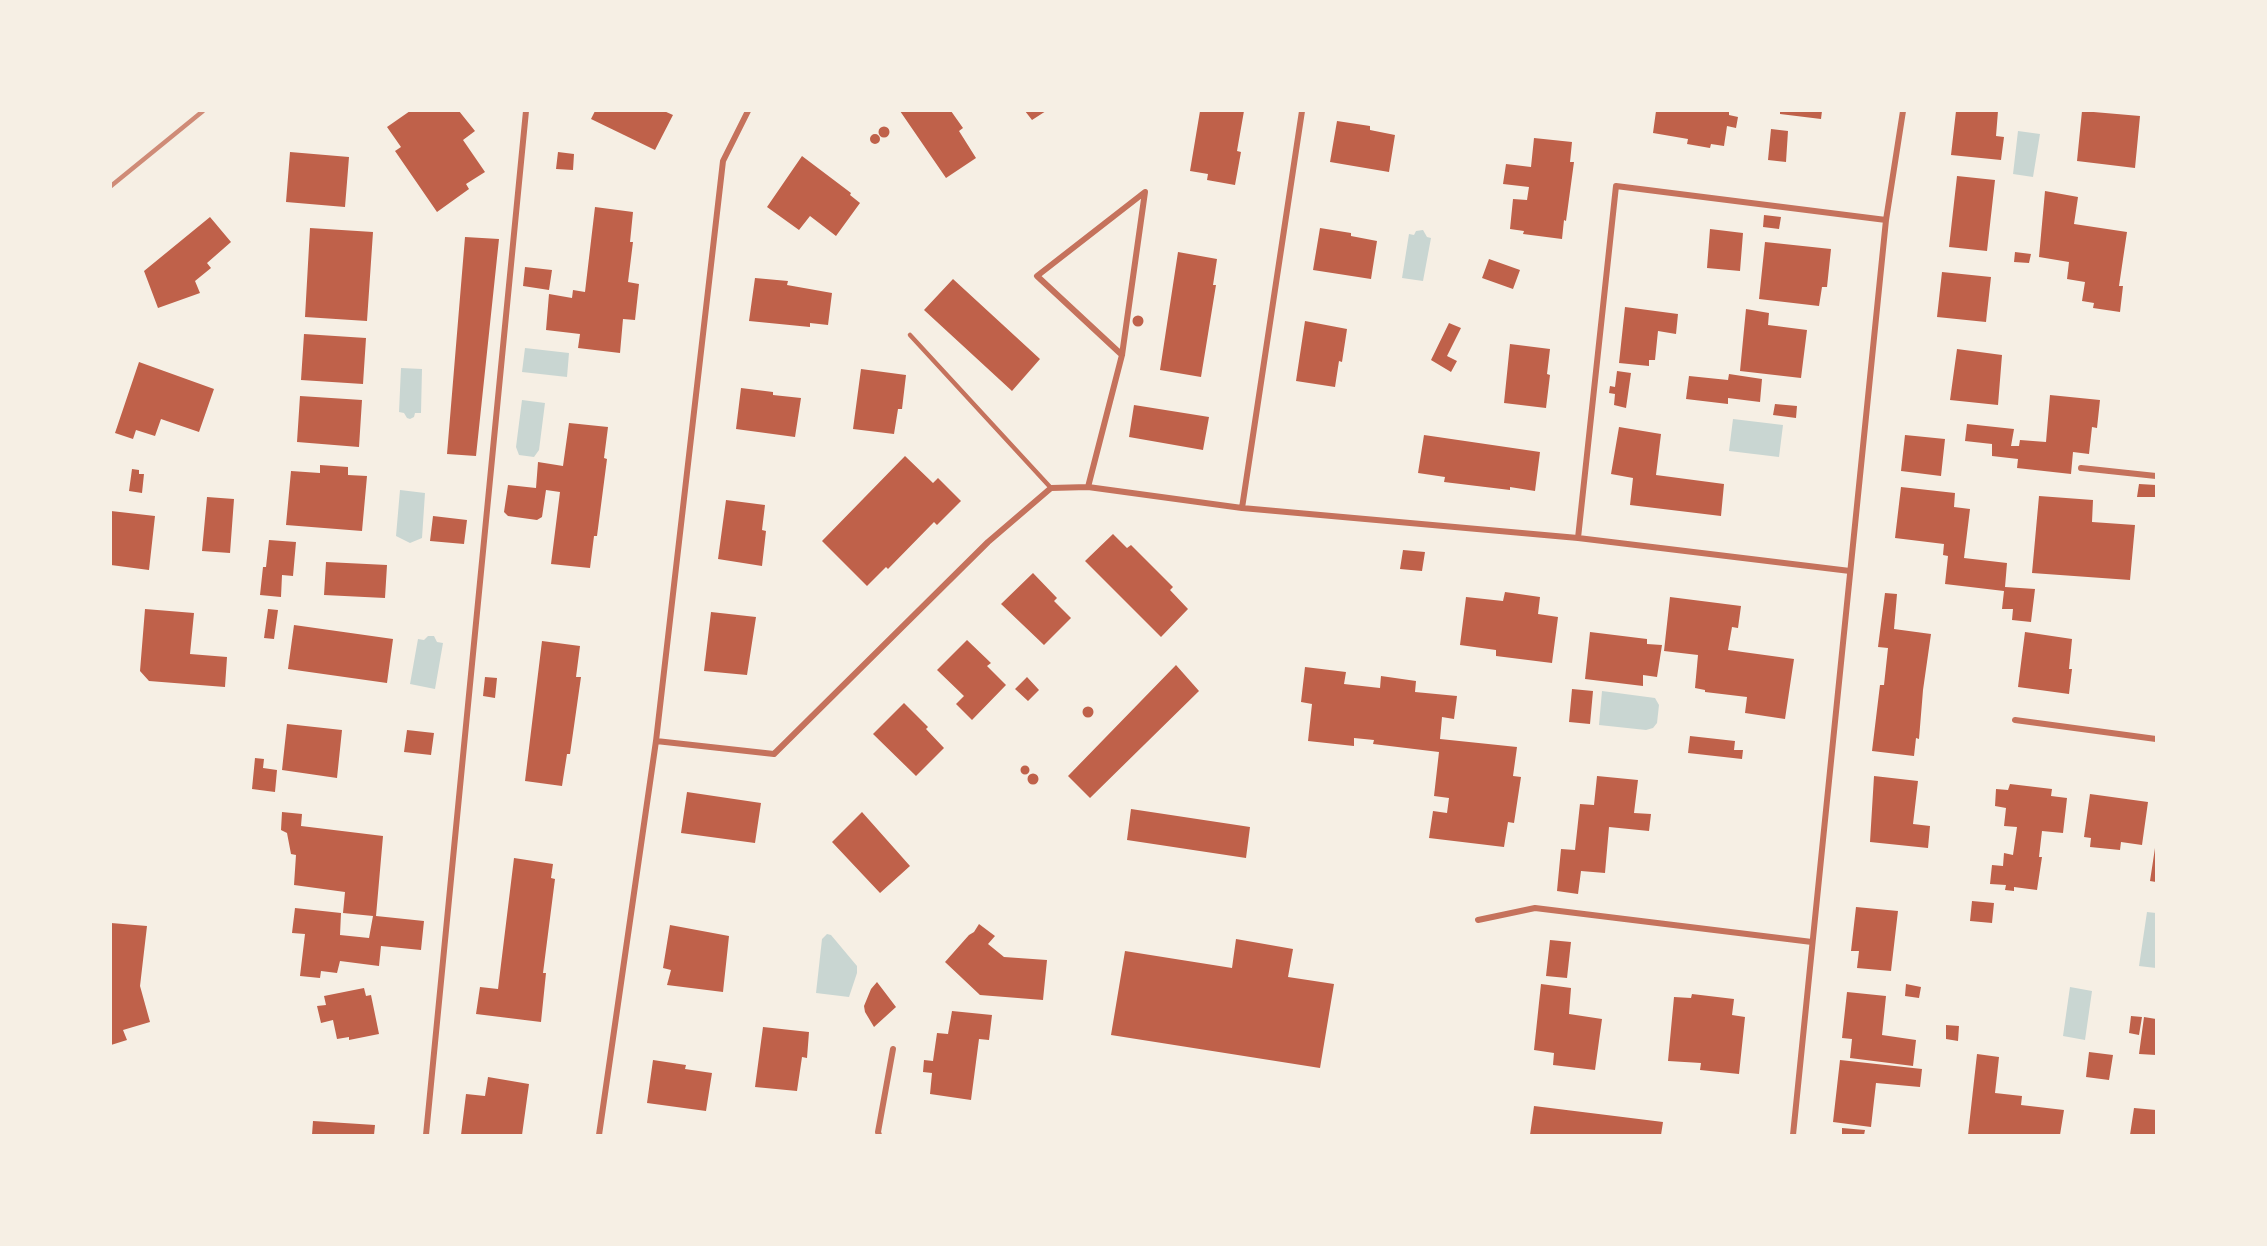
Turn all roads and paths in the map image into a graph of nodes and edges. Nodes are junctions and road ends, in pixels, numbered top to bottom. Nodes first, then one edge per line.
1 (526, 111) edge
2 (748, 111) edge
3 (1302, 111) edge
4 (1903, 111) edge
5 (1886, 220) junction
6 (910, 335) dead end
7 (1122, 355) junction
8 (2081, 468) dead end
9 (2156, 476) edge
10 (1088, 487) junction
11 (1051, 488) junction
12 (1242, 508) junction
13 (1578, 538) junction
14 (1850, 571) junction
15 (2015, 720) dead end
16 (2156, 739) edge
17 (656, 741) junction
18 (1478, 920) dead end
19 (1812, 942) junction
20 (893, 1049) dead end
21 (426, 1135) edge
22 (598, 1135) edge
23 (879, 1135) edge
24 (1793, 1135) edge

1 - 21 street
2 - 17 street
3 - 12 street
4 - 5 street
5 - 13 street
5 - 14 street
6 - 11 lane
7 - 7 street
7 - 10 street
8 - 9 street
10 - 11 street
10 - 12 street
11 - 17 street
12 - 13 street
13 - 14 street
14 - 19 street
15 - 16 street
17 - 22 street
18 - 19 street
19 - 24 street
20 - 23 street

